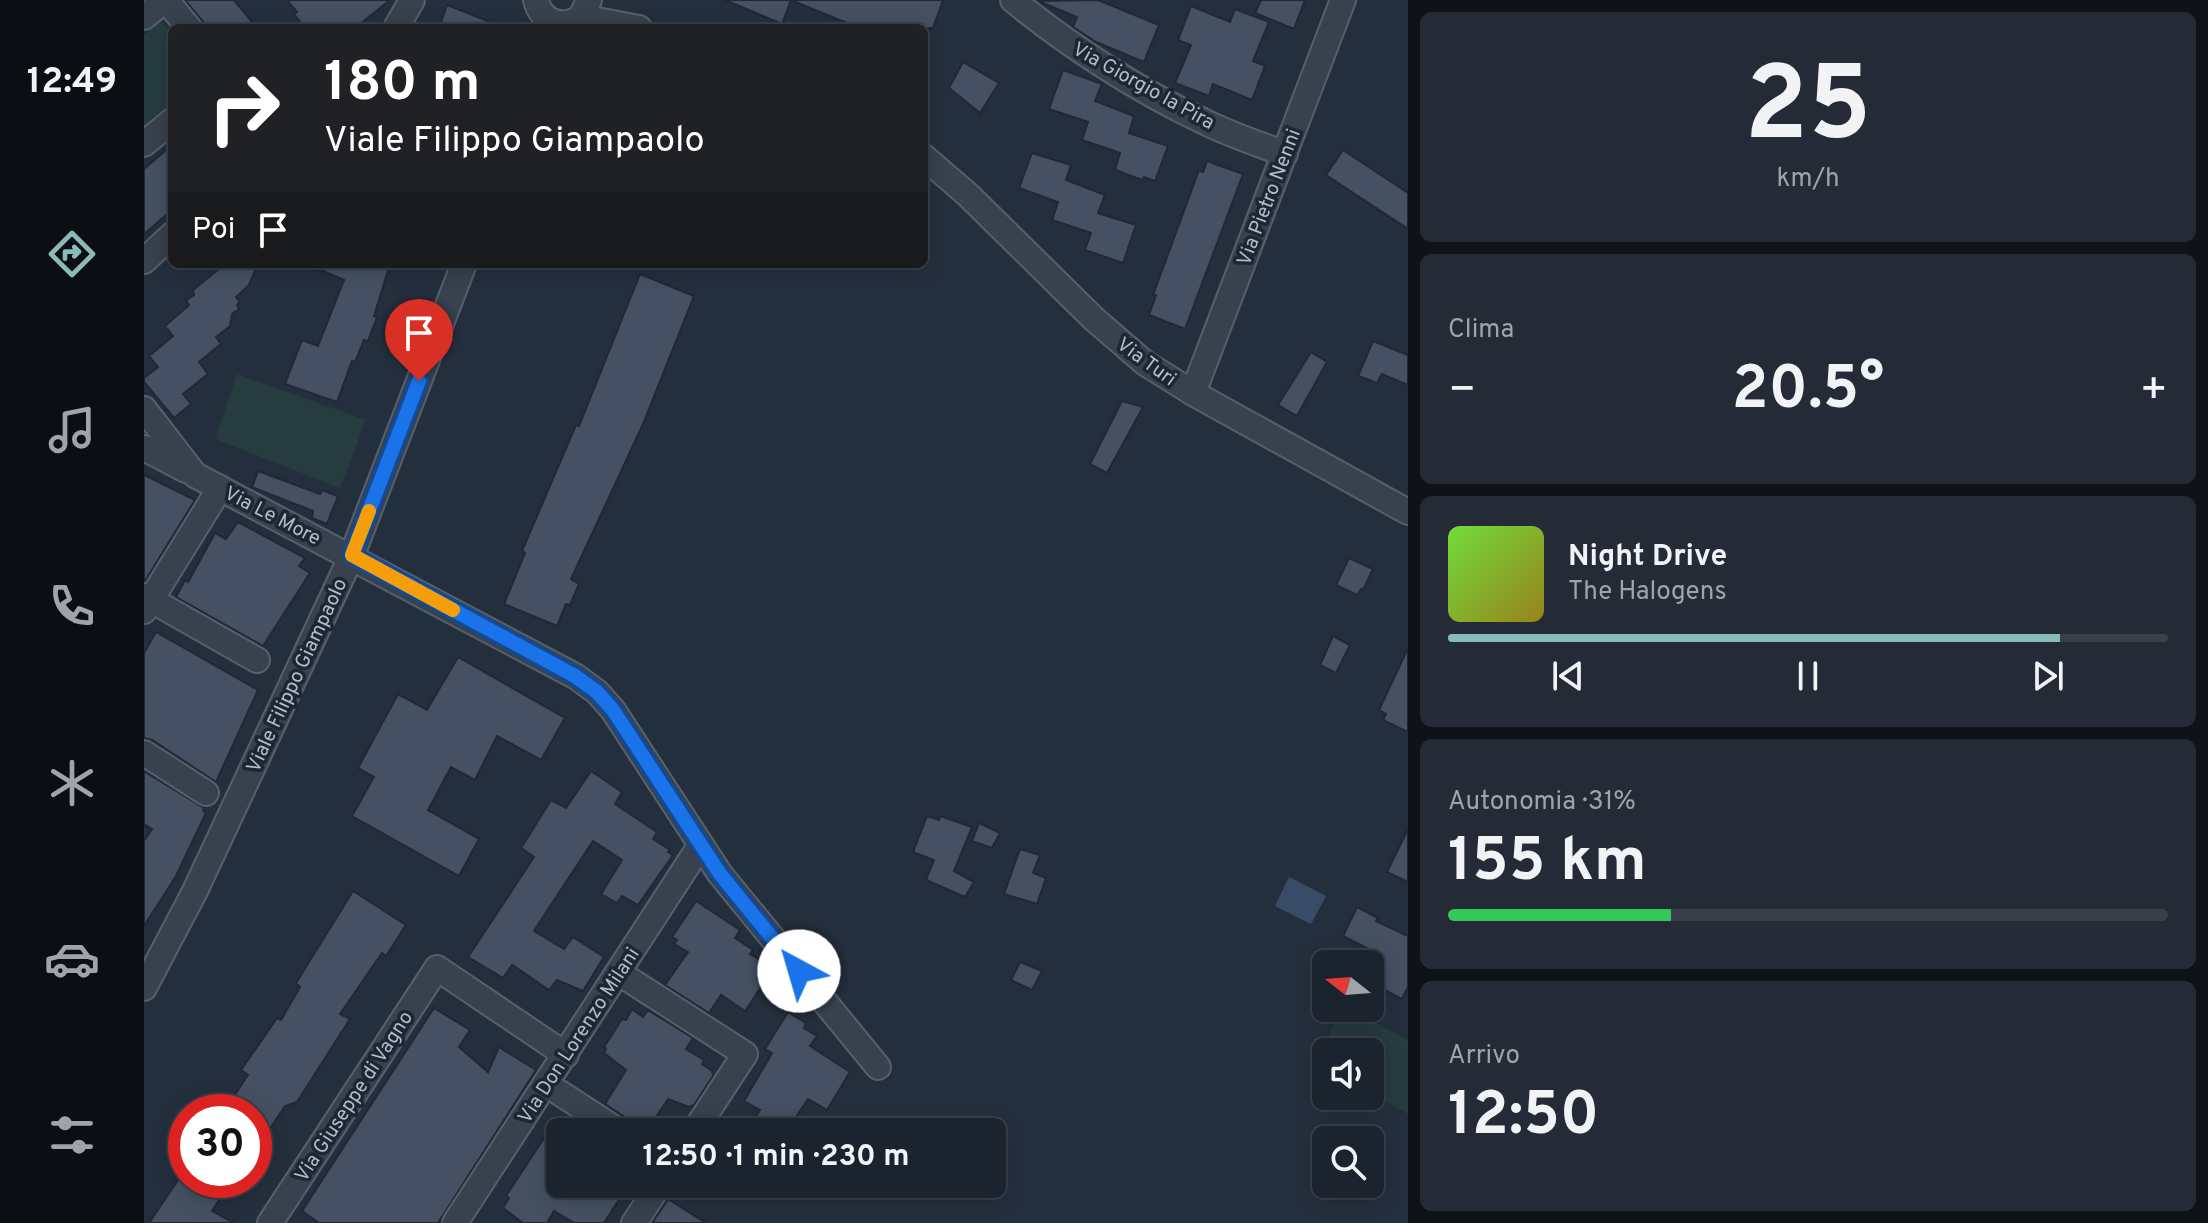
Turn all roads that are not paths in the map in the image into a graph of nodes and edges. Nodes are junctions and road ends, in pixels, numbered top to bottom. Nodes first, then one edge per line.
1 (166, 0) edge
2 (412, 0) edge
3 (604, 0) edge
4 (1013, 0) edge
5 (1343, 0) edge
6 (539, 14) edge
7 (579, 16) edge
8 (144, 17) edge
9 (186, 24) edge
10 (398, 24) edge
11 (619, 24) edge
12 (646, 24) edge
13 (168, 124) edge
14 (144, 144) edge
15 (1285, 154) junction
16 (928, 160) edge
17 (168, 239) edge
18 (144, 261) edge
19 (462, 268) edge
20 (1193, 393) junction
21 (144, 409) edge
22 (144, 448) edge
23 (195, 475) junction
24 (220, 488) junction
25 (1408, 512) edge
26 (352, 555) junction
27 (146, 602) edge
28 (257, 660) dead end
29 (144, 753) edge
30 (206, 793) dead end
31 (700, 846) junction
32 (619, 973) junction
33 (144, 988) edge
34 (566, 1055) junction
35 (878, 1067) dead end
36 (546, 1084) junction
37 (598, 1118) edge
38 (703, 1118) edge
39 (651, 1198) edge
40 (281, 1219) edge
41 (465, 1219) edge
42 (634, 1223) edge

1 - 8 street
1 - 9 street
2 - 10 street
3 - 12 street
4 - 15 street, Via Giorgio la Pira
5 - 15 street, Via Pietro Nenni
6 - 7 street
7 - 11 street
13 - 14 street
15 - 20 street, Via Pietro Nenni
16 - 20 street, Via Turi
17 - 18 street
19 - 26 street, Viale Filippo Giampaolo
20 - 25 street, Via Turi
21 - 23 street, Via Le More
22 - 23 street, Via Le More
23 - 24 street, Via Le More
24 - 26 street, Via Le More
24 - 27 street
26 - 31 street, Via Le More
26 - 33 street, Viale Filippo Giampaolo
27 - 28 street
29 - 30 street
31 - 32 street, Via Don Lorenzo Milani
31 - 35 street, Via Le More
32 - 34 street, Via Don Lorenzo Milani
32 - 38 street
34 - 36 street, Via Don Lorenzo Milani
34 - 40 street, Via Giuseppe di Vagno
36 - 37 street
36 - 41 street, Via Don Lorenzo Milani
39 - 42 street

